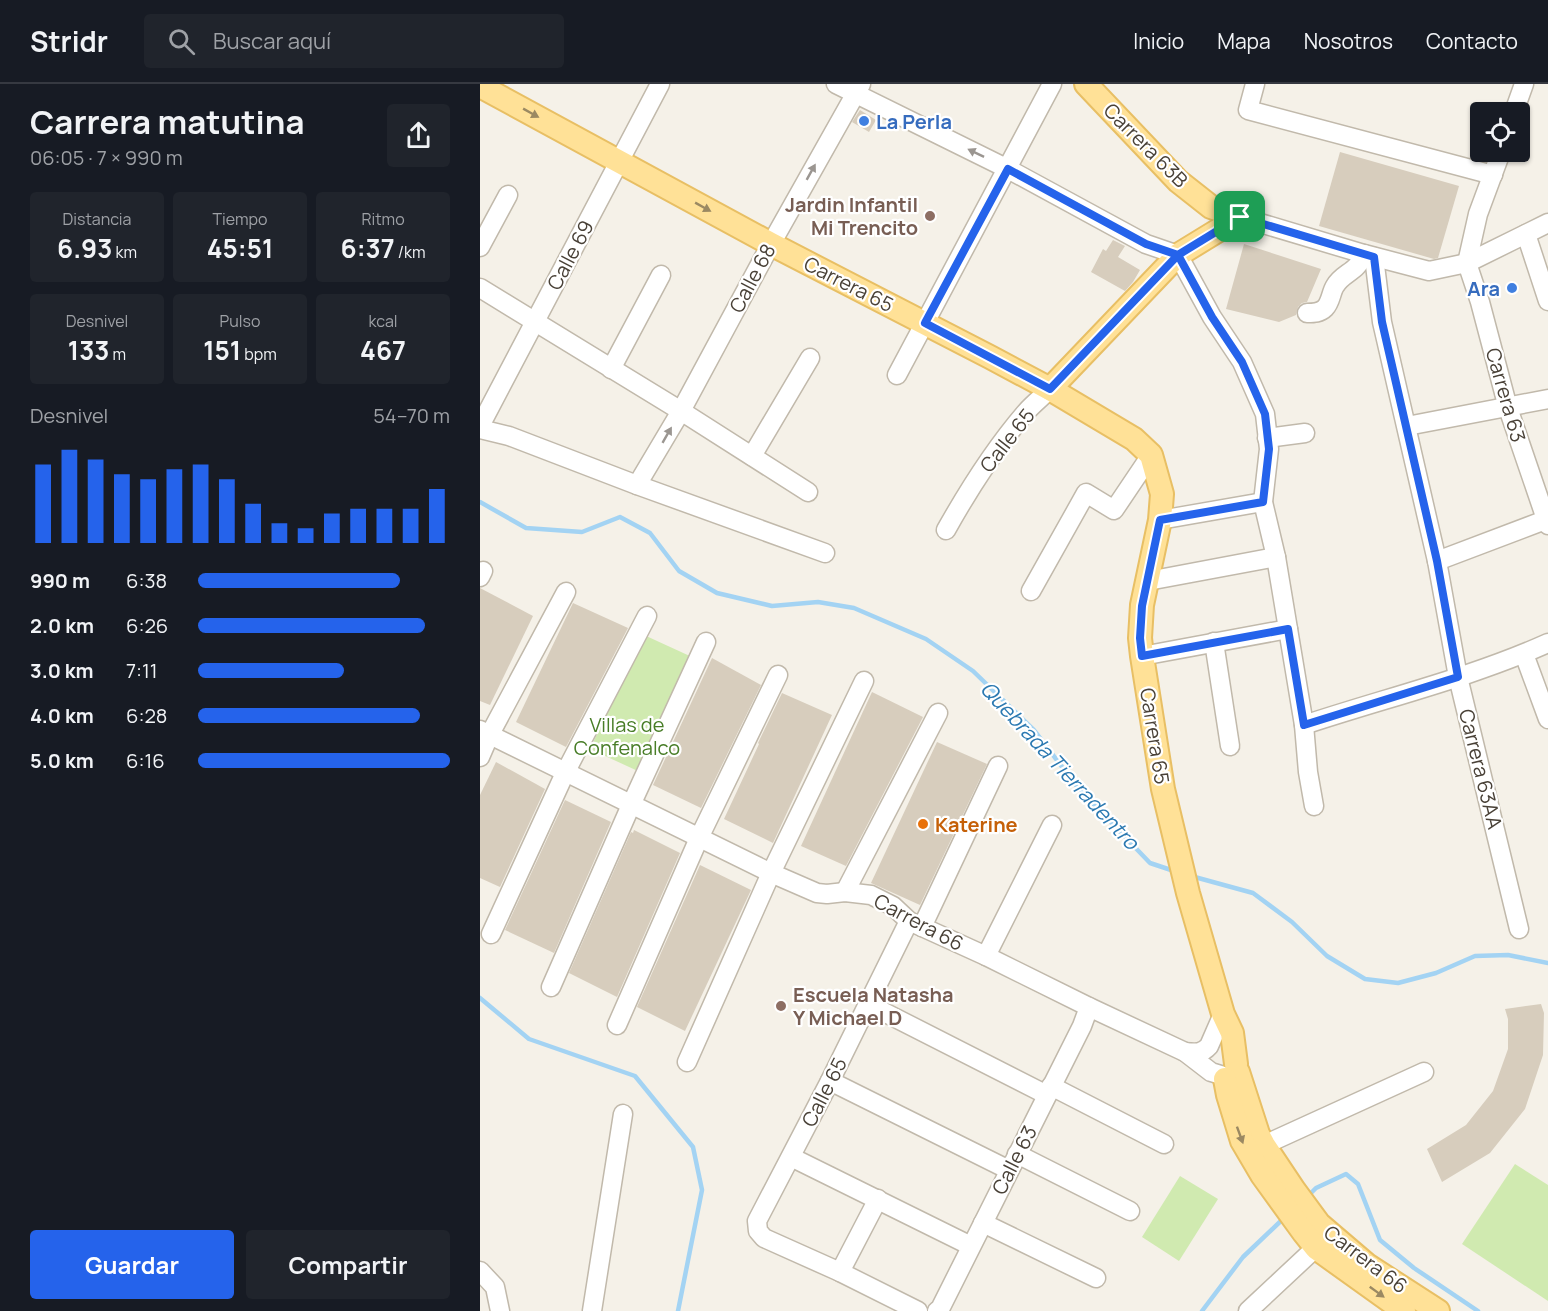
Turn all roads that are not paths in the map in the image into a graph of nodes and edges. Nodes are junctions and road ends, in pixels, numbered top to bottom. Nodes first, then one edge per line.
1 (660, 84) edge
2 (836, 84) edge
3 (1052, 84) edge
4 (1086, 84) edge
5 (1256, 84) edge
6 (1524, 84) edge
7 (480, 86) edge
8 (858, 89) edge
9 (1518, 102) edge
10 (620, 161) junction
11 (1498, 162) edge
12 (1008, 169) junction
13 (1493, 175) junction
14 (508, 195) dead end
15 (1240, 217) junction
16 (1548, 223) edge
17 (1526, 234) junction
18 (771, 244) junction
19 (480, 248) edge
20 (1178, 255) junction
21 (1369, 256) junction
22 (1467, 263) junction
23 (661, 276) dead end
24 (480, 288) edge
25 (1548, 301) edge
26 (1307, 313) dead end
27 (534, 323) junction
28 (925, 323) junction
29 (810, 358) dead end
30 (611, 369) junction
31 (897, 375) dead end
32 (1050, 389) junction
33 (1548, 399) edge
34 (1508, 408) junction
35 (681, 411) junction
36 (1407, 426) junction
37 (480, 428) edge
38 (1305, 433) dead end
39 (1267, 438) junction
40 (1151, 455) junction
41 (752, 456) junction
42 (637, 486) junction
43 (808, 492) dead end
44 (1263, 502) junction
45 (1160, 520) junction
46 (1547, 521) edge
47 (946, 530) dead end
48 (825, 553) dead end
49 (1276, 557) junction
50 (1437, 561) junction
51 (1148, 582) junction
52 (1031, 591) dead end
53 (566, 592) dead end
54 (646, 616) dead end
55 (1288, 629) junction
56 (706, 642) dead end
57 (1214, 642) junction
58 (1548, 643) edge
59 (1524, 654) junction
60 (1142, 656) junction
61 (778, 675) dead end
62 (1458, 677) junction
63 (864, 681) dead end
64 (938, 713) dead end
65 (1548, 719) edge
66 (1304, 725) junction
67 (485, 732) edge
68 (1230, 746) dead end
69 (480, 758) edge
70 (998, 766) dead end
71 (565, 772) junction
72 (632, 804) junction
73 (1314, 806) dead end
74 (1052, 825) dead end
75 (699, 838) junction
76 (771, 873) junction
77 (845, 892) junction
78 (915, 924) junction
79 (1519, 928) dead end
80 (490, 934) dead end
81 (986, 956) junction
82 (551, 987) dead end
83 (868, 1004) junction
84 (1089, 1007) junction
85 (1223, 1014) junction
86 (617, 1025) dead end
87 (1185, 1052) junction
88 (687, 1062) dead end
89 (1228, 1072) junction
90 (1424, 1072) dead end
91 (830, 1081) junction
92 (1049, 1091) junction
93 (623, 1114) dead end
94 (1164, 1144) dead end
95 (1264, 1145) junction
96 (790, 1156) junction
97 (1013, 1162) junction
98 (1286, 1195) junction
99 (878, 1199) junction
100 (1130, 1211) dead end
101 (983, 1223) junction
102 (1317, 1235) junction
103 (971, 1246) junction
104 (480, 1271) edge
105 (840, 1272) junction
106 (1096, 1278) dead end
107 (500, 1311) edge
108 (592, 1311) edge
109 (918, 1311) edge
110 (937, 1311) edge
111 (1248, 1311) edge
112 (1404, 1311) edge
113 (1438, 1311) edge

1 - 10 street, Calle 69
2 - 8 street
3 - 12 street
4 - 15 main road, Carrera 63B
5 - 13 street
6 - 9 street
7 -> 10 main road, Carrera 65
12 -> 8 street
18 -> 8 street, Calle 68
10 -> 18 main road, Carrera 65
10 - 27 street, Calle 69
11 - 13 street
12 - 20 street
12 - 28 street
13 - 22 street
14 - 19 street
15 - 20 main road, Calle 65
15 - 21 street
16 - 17 street
17 - 22 street
17 - 25 street
18 - 28 main road, Carrera 65
18 - 35 street, Calle 68
20 - 32 main road, Calle 65
20 - 39 street
21 - 22 street
21 - 26 street
21 - 36 street, Carrera 63AA
22 - 34 street, Carrera 63
23 - 30 street
24 - 27 street
27 - 30 street
27 - 37 street, Calle 69
28 - 31 street
28 - 32 main road, Carrera 65
29 - 41 street
30 - 35 street
32 - 40 main road, Carrera 65
32 - 47 street, Calle 65
33 - 34 street
34 - 36 street
34 - 46 street, Carrera 63
35 - 41 street
42 -> 35 street, Calle 68
36 - 50 street, Carrera 63AA
37 - 42 street
38 - 39 street
39 - 44 street
40 - 45 main road, Carrera 65
40 - 52 street
41 - 43 street
42 - 48 street
44 - 45 street
44 - 49 street
45 - 51 main road, Carrera 65
46 - 50 street
49 - 51 street
49 - 55 street
50 - 62 street, Carrera 63AA
51 - 60 main road, Carrera 65
53 - 67 street
54 - 71 street
55 - 57 street
55 - 66 street
56 - 72 street
57 - 60 street
57 - 68 street
58 - 59 street
59 - 62 street
59 - 65 street
60 - 85 main road, Carrera 65
61 - 75 street
62 - 66 street
62 - 79 street, Carrera 63AA
63 - 76 street
64 - 77 street
66 - 73 street
67 - 69 street
67 - 71 street, Carrera 66
70 - 78 street, Calle 65
71 - 72 street, Carrera 66
71 - 80 street
72 - 75 street, Carrera 66
72 - 82 street
74 - 81 street
75 - 76 street, Carrera 66
75 - 86 street
76 - 77 street, Carrera 66
76 - 88 street
77 - 78 street, Carrera 66
78 - 81 street, Carrera 66
78 - 83 street, Calle 65
81 - 84 street, Carrera 66
83 - 91 street, Calle 65
83 - 92 street
84 - 87 street, Carrera 66
84 - 92 street, Calle 63
85 - 87 street
85 - 89 main road, Carrera 65
87 - 89 street, Carrera 66
89 - 95 main road, Carrera 66
89 -> 98 main road, Carrera 66
90 - 95 street
91 - 96 street, Calle 65
91 - 97 street
92 - 94 street
92 - 97 street, Calle 63
93 - 108 street
95 - 98 main road, Carrera 66
96 - 99 street
96 - 105 street, Calle 65
97 - 100 street
97 - 101 street, Calle 63
98 - 102 main road, Carrera 66
99 - 103 street
99 - 105 street
101 - 103 street, Calle 63
101 - 106 street
102 - 111 street
102 -> 112 main road, Carrera 66
102 - 113 main road, Carrera 66
103 - 110 street, Calle 63
104 - 107 street
105 - 109 street

